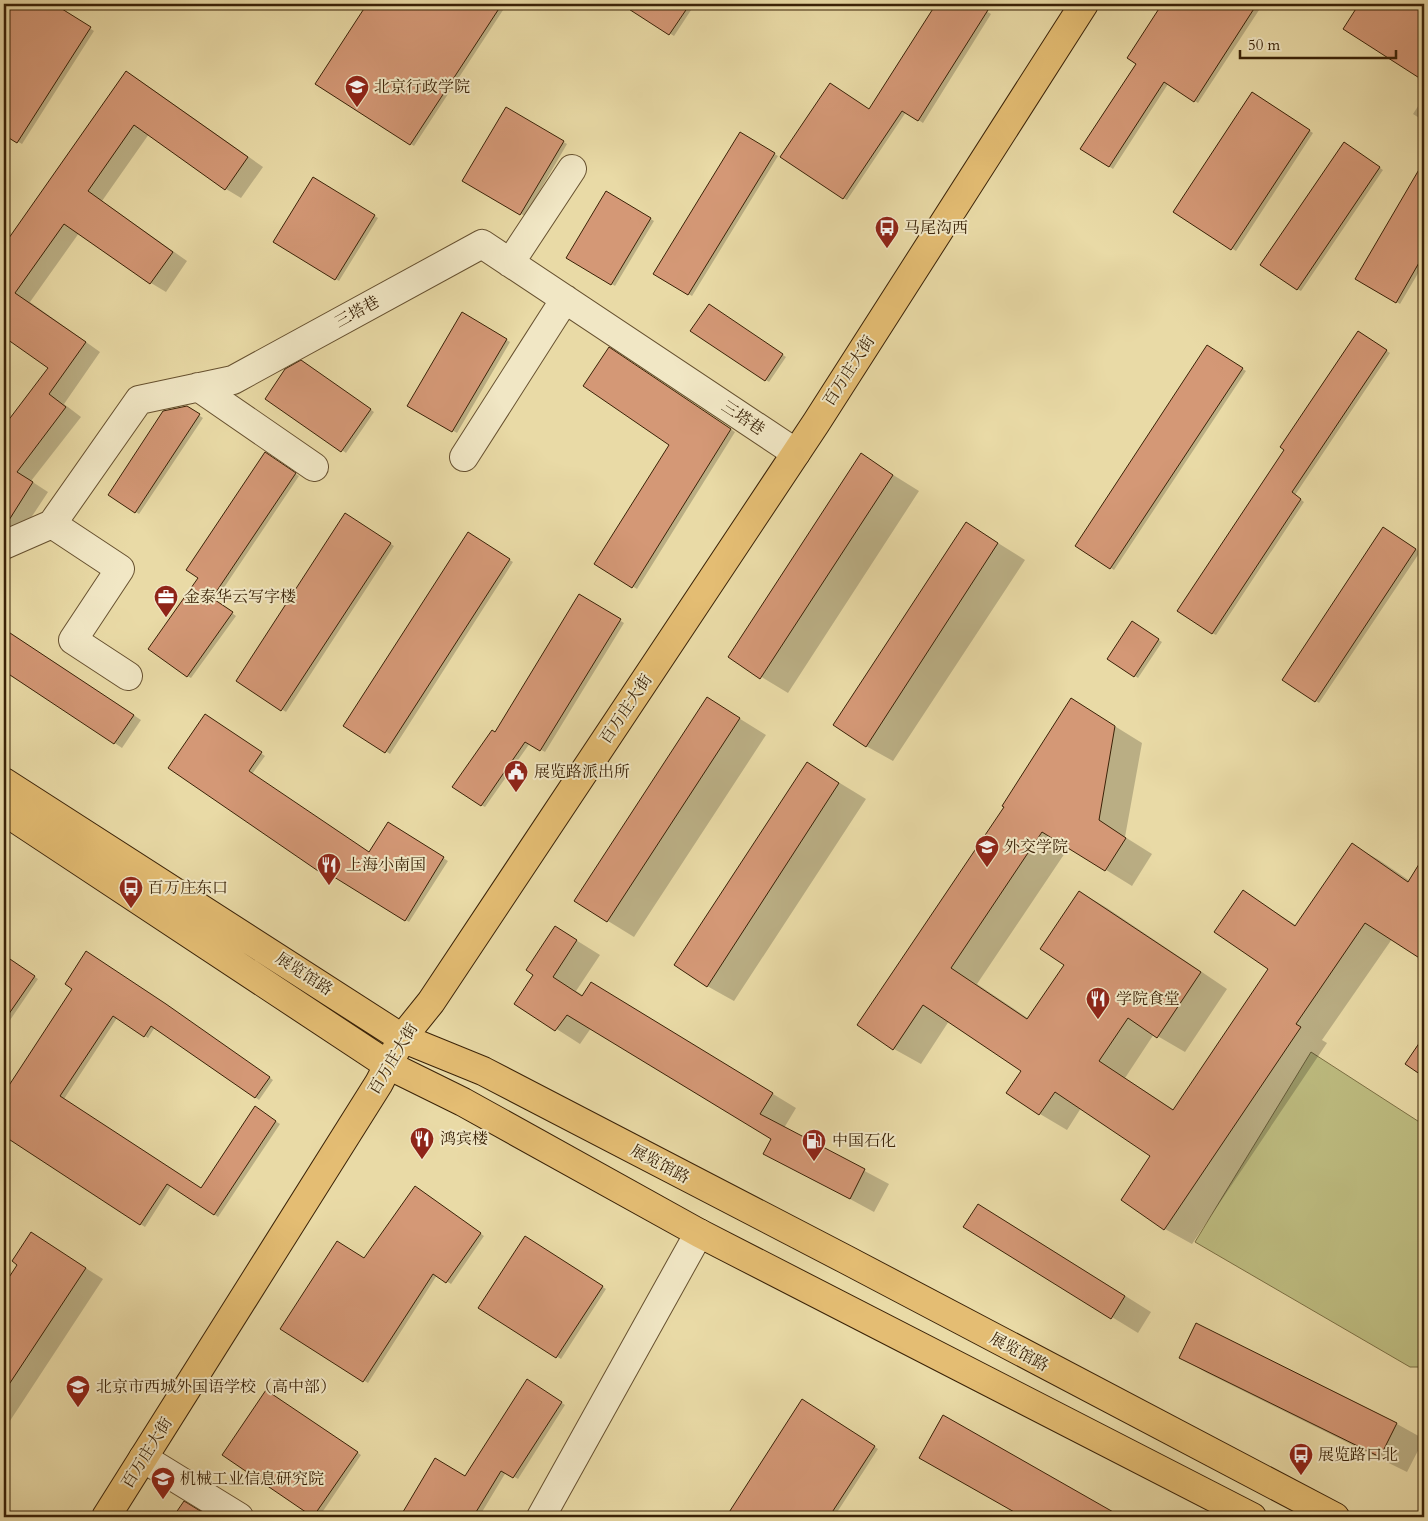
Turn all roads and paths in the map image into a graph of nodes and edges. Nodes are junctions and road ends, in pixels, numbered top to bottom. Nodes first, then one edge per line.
1 (1084, 4) edge
2 (572, 168) dead end
3 (510, 263) junction
4 (565, 299) junction
5 (198, 387) junction
6 (796, 453) junction
7 (464, 457) dead end
8 (314, 467) dead end
9 (52, 524) junction
10 (4, 545) edge
11 (128, 676) dead end
12 (4, 782) edge
13 (4, 811) edge
14 (402, 1038) junction
15 (388, 1065) junction
16 (699, 1233) junction
17 (143, 1458) junction
18 (106, 1517) edge
19 (240, 1517) edge
20 (541, 1517) edge
21 (1252, 1517) edge
22 (1335, 1517) edge

1 - 6 main road, 百万庄大街
2 - 3 street
3 - 4 street, 三塔巷
3 - 5 street, 三塔巷
4 - 6 street, 三塔巷
4 - 7 street
5 - 8 street
5 - 9 street, 三塔巷
6 - 14 main road, 百万庄大街
9 - 10 street
9 - 11 street
12 - 14 main road, 展览馆路
13 - 15 main road, 展览馆路
14 - 15 main road, 百万庄大街
14 - 22 main road, 展览馆路
15 - 16 main road, 展览馆路
15 - 17 main road, 百万庄大街
16 - 20 street
16 - 21 main road, 展览馆路
17 - 18 main road, 百万庄大街
17 - 19 street

